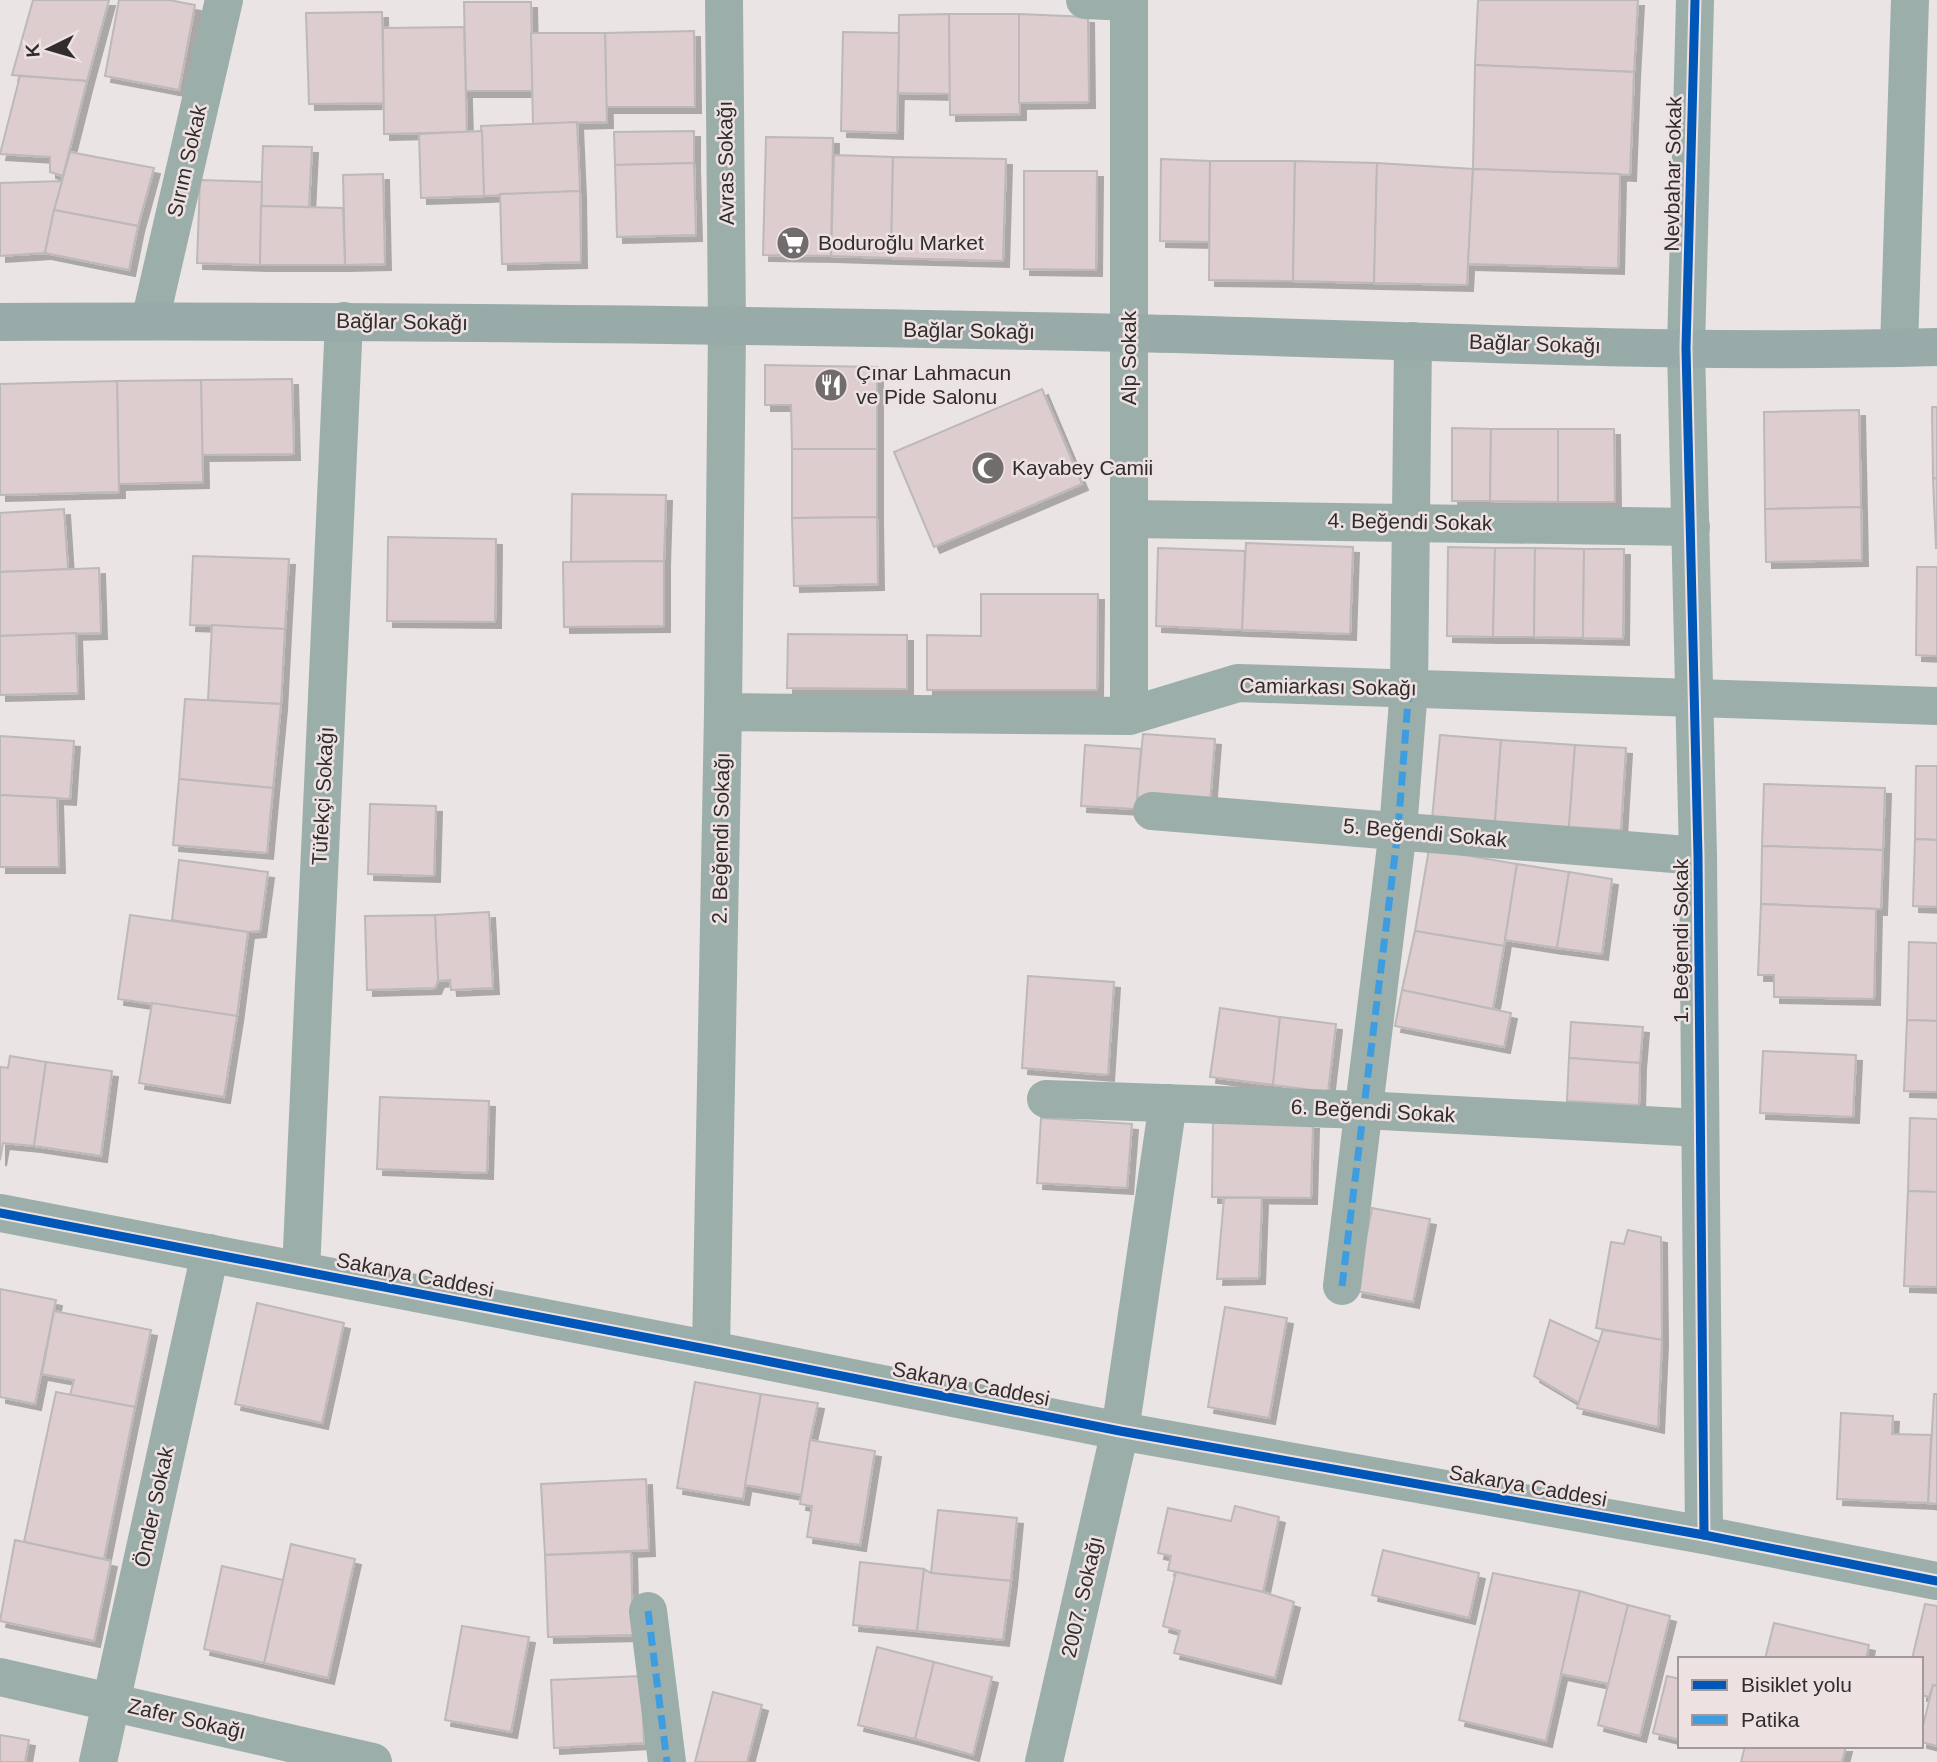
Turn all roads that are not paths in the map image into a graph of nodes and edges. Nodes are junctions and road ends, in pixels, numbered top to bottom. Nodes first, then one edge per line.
1 (224, 0) edge
2 (724, 0) edge
3 (1084, 0) edge
4 (1695, 0) edge
5 (1910, 0) edge
6 (1129, 1) edge
7 (150, 321) junction
8 (344, 321) junction
9 (0, 322) edge
10 (727, 327) junction
11 (1128, 333) junction
12 (1413, 341) junction
13 (1937, 347) edge
14 (1686, 348) junction
15 (1899, 348) junction
16 (1129, 519) junction
17 (1411, 522) junction
18 (1691, 527) junction
19 (1409, 688) junction
20 (1695, 698) junction
21 (1937, 706) edge
22 (723, 712) junction
23 (1129, 716) junction
24 (1152, 811) dead end
25 (1398, 830) junction
26 (1698, 856) junction
27 (1046, 1098) dead end
28 (1168, 1103) junction
29 (1363, 1110) junction
30 (1700, 1128) junction
31 (0, 1213) edge
32 (210, 1253) junction
33 (301, 1271) junction
34 (1342, 1286) dead end
35 (711, 1350) junction
36 (1120, 1432) junction
37 (1704, 1535) junction
38 (1937, 1581) edge
39 (648, 1611) dead end
40 (0, 1677) edge
41 (111, 1702) junction
42 (98, 1762) edge
43 (373, 1762) edge
44 (667, 1762) edge
45 (1044, 1762) edge

1 - 7 street, Sırım Sokak
2 - 10 street, Avras Sokağı
3 - 6 street
4 - 14 street, Nevbahar Sokak
5 - 15 street
6 - 11 street, Alp Sokak
7 - 8 main road, Bağlar Sokağı
7 - 9 main road, Bağlar Sokağı
8 - 10 main road, Bağlar Sokağı
8 - 33 street, Tüfekçi Sokağı
10 - 11 main road, Bağlar Sokağı
10 - 22 street, 2. Beğendi Sokağı
11 - 12 main road, Bağlar Sokağı
11 - 16 street, Alp Sokak
12 - 14 main road, Bağlar Sokağı
12 - 17 street
13 - 15 main road, Bağlar Sokağı
14 - 15 main road, Bağlar Sokağı
14 - 18 street, 1. Beğendi Sokak
16 - 17 street, 4. Beğendi Sokak
16 - 23 street, Alp Sokak
17 - 18 street, 4. Beğendi Sokak
17 - 19 street
18 - 20 street, 1. Beğendi Sokak
19 - 20 street, Camiarkası Sokağı
19 - 23 street, Camiarkası Sokağı
19 - 25 street
20 - 21 street, Camiarkası Sokağı
20 - 26 street, 1. Beğendi Sokak
22 - 23 street, Camiarkası Sokağı
22 - 35 street, 2. Beğendi Sokağı
24 - 25 street, 5. Beğendi Sokak
25 - 26 street, 5. Beğendi Sokak
25 - 29 street
26 - 30 street, 1. Beğendi Sokak
27 - 28 street, 6. Beğendi Sokak
28 - 29 street, 6. Beğendi Sokak
28 - 36 street, 2007. Sokağı
29 - 30 street, 6. Beğendi Sokak
29 - 34 street
30 - 37 street, 1. Beğendi Sokak
31 - 32 street, Sakarya Caddesi
32 - 33 street, Sakarya Caddesi
32 - 41 street, Önder Sokak
33 - 35 street, Sakarya Caddesi
35 - 36 street, Sakarya Caddesi
36 - 37 street, Sakarya Caddesi
36 - 45 street, 2007. Sokağı
37 - 38 street, Sakarya Caddesi
39 - 44 street
40 - 41 street, Zafer Sokağı
41 - 42 street, Önder Sokak
41 - 43 street, Zafer Sokağı

